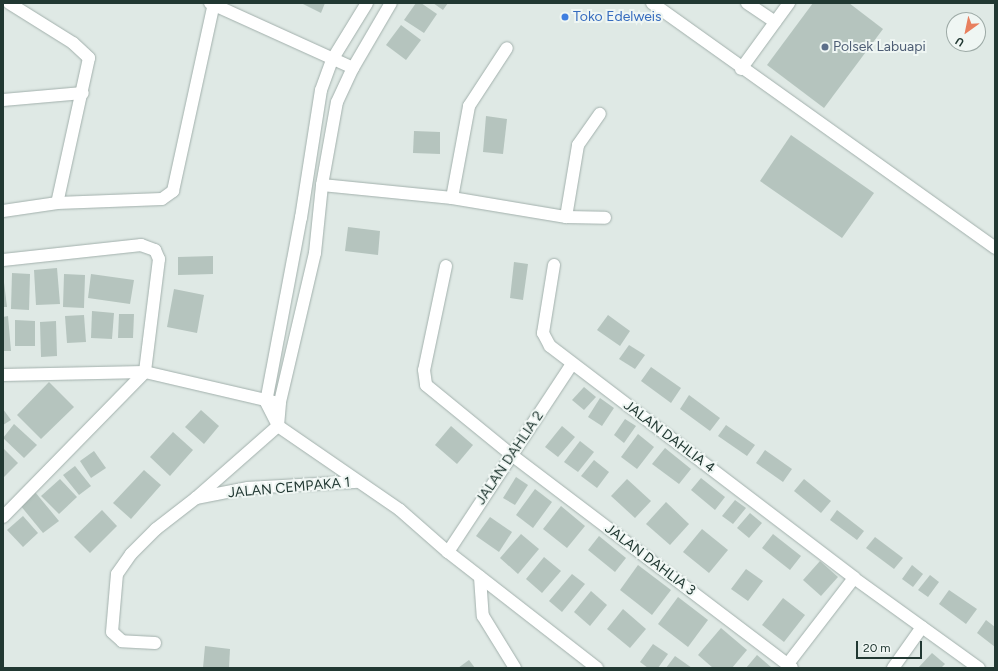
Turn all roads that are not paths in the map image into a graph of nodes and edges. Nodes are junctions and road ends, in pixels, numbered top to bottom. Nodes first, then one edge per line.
1 (8, 3) edge
2 (367, 3) edge
3 (391, 3) edge
4 (652, 3) edge
5 (747, 3) edge
6 (788, 3) edge
7 (212, 4) edge
8 (3, 8) edge
9 (775, 22) junction
10 (507, 48) dead end
11 (332, 60) junction
12 (353, 68) junction
13 (741, 69) junction
14 (82, 93) junction
15 (3, 100) edge
16 (600, 114) dead end
17 (322, 185) junction
18 (452, 198) junction
19 (57, 203) junction
20 (3, 211) edge
21 (566, 217) junction
22 (605, 218) dead end
23 (995, 248) edge
24 (294, 250) junction
25 (315, 253) junction
26 (3, 260) edge
27 (554, 265) dead end
28 (446, 266) dead end
29 (572, 364) junction
30 (145, 372) junction
31 (3, 375) edge
32 (266, 402) junction
33 (280, 402) junction
34 (278, 426) junction
35 (513, 456) junction
36 (357, 482) junction
37 (196, 498) junction
38 (3, 517) edge
39 (448, 552) junction
40 (480, 577) junction
41 (854, 578) junction
42 (922, 627) junction
43 (155, 643) dead end
44 (789, 666) edge
45 (516, 668) edge
46 (597, 668) edge
47 (892, 668) edge
48 (979, 668) edge

1 - 8 street
1 - 14 street
2 - 11 street
3 - 12 street
4 - 13 street
5 - 9 street
6 - 9 street
7 - 11 street
7 - 19 street
9 - 13 street
10 - 18 street
11 - 12 street
11 - 24 street
12 - 17 street
13 - 23 street
14 - 15 street
14 - 19 street
16 - 21 street
17 - 18 street
17 - 25 street
18 - 21 street
19 - 20 street
21 - 22 street
24 - 25 street
24 - 32 street
25 - 33 street
26 - 30 street
27 - 29 street, JALAN DAHLIA 4
28 - 35 street, JALAN DAHLIA 3
29 - 35 street, JALAN DAHLIA 2
29 - 41 street, JALAN DAHLIA 4
30 - 31 street
30 - 32 street
30 - 38 street
32 - 33 street
32 - 34 street
33 - 34 street
34 - 36 street
34 - 37 street
35 - 39 street, JALAN DAHLIA 2
35 - 44 street, JALAN DAHLIA 3
36 - 37 street, JALAN CEMPAKA 1
36 - 39 street
37 - 43 street, JALAN CEMPAKA 1
39 - 40 street
40 - 45 street
40 - 46 street
41 - 42 street, JALAN DAHLIA 4
41 - 44 street
42 - 47 street
42 - 48 street, JALAN DAHLIA 4

